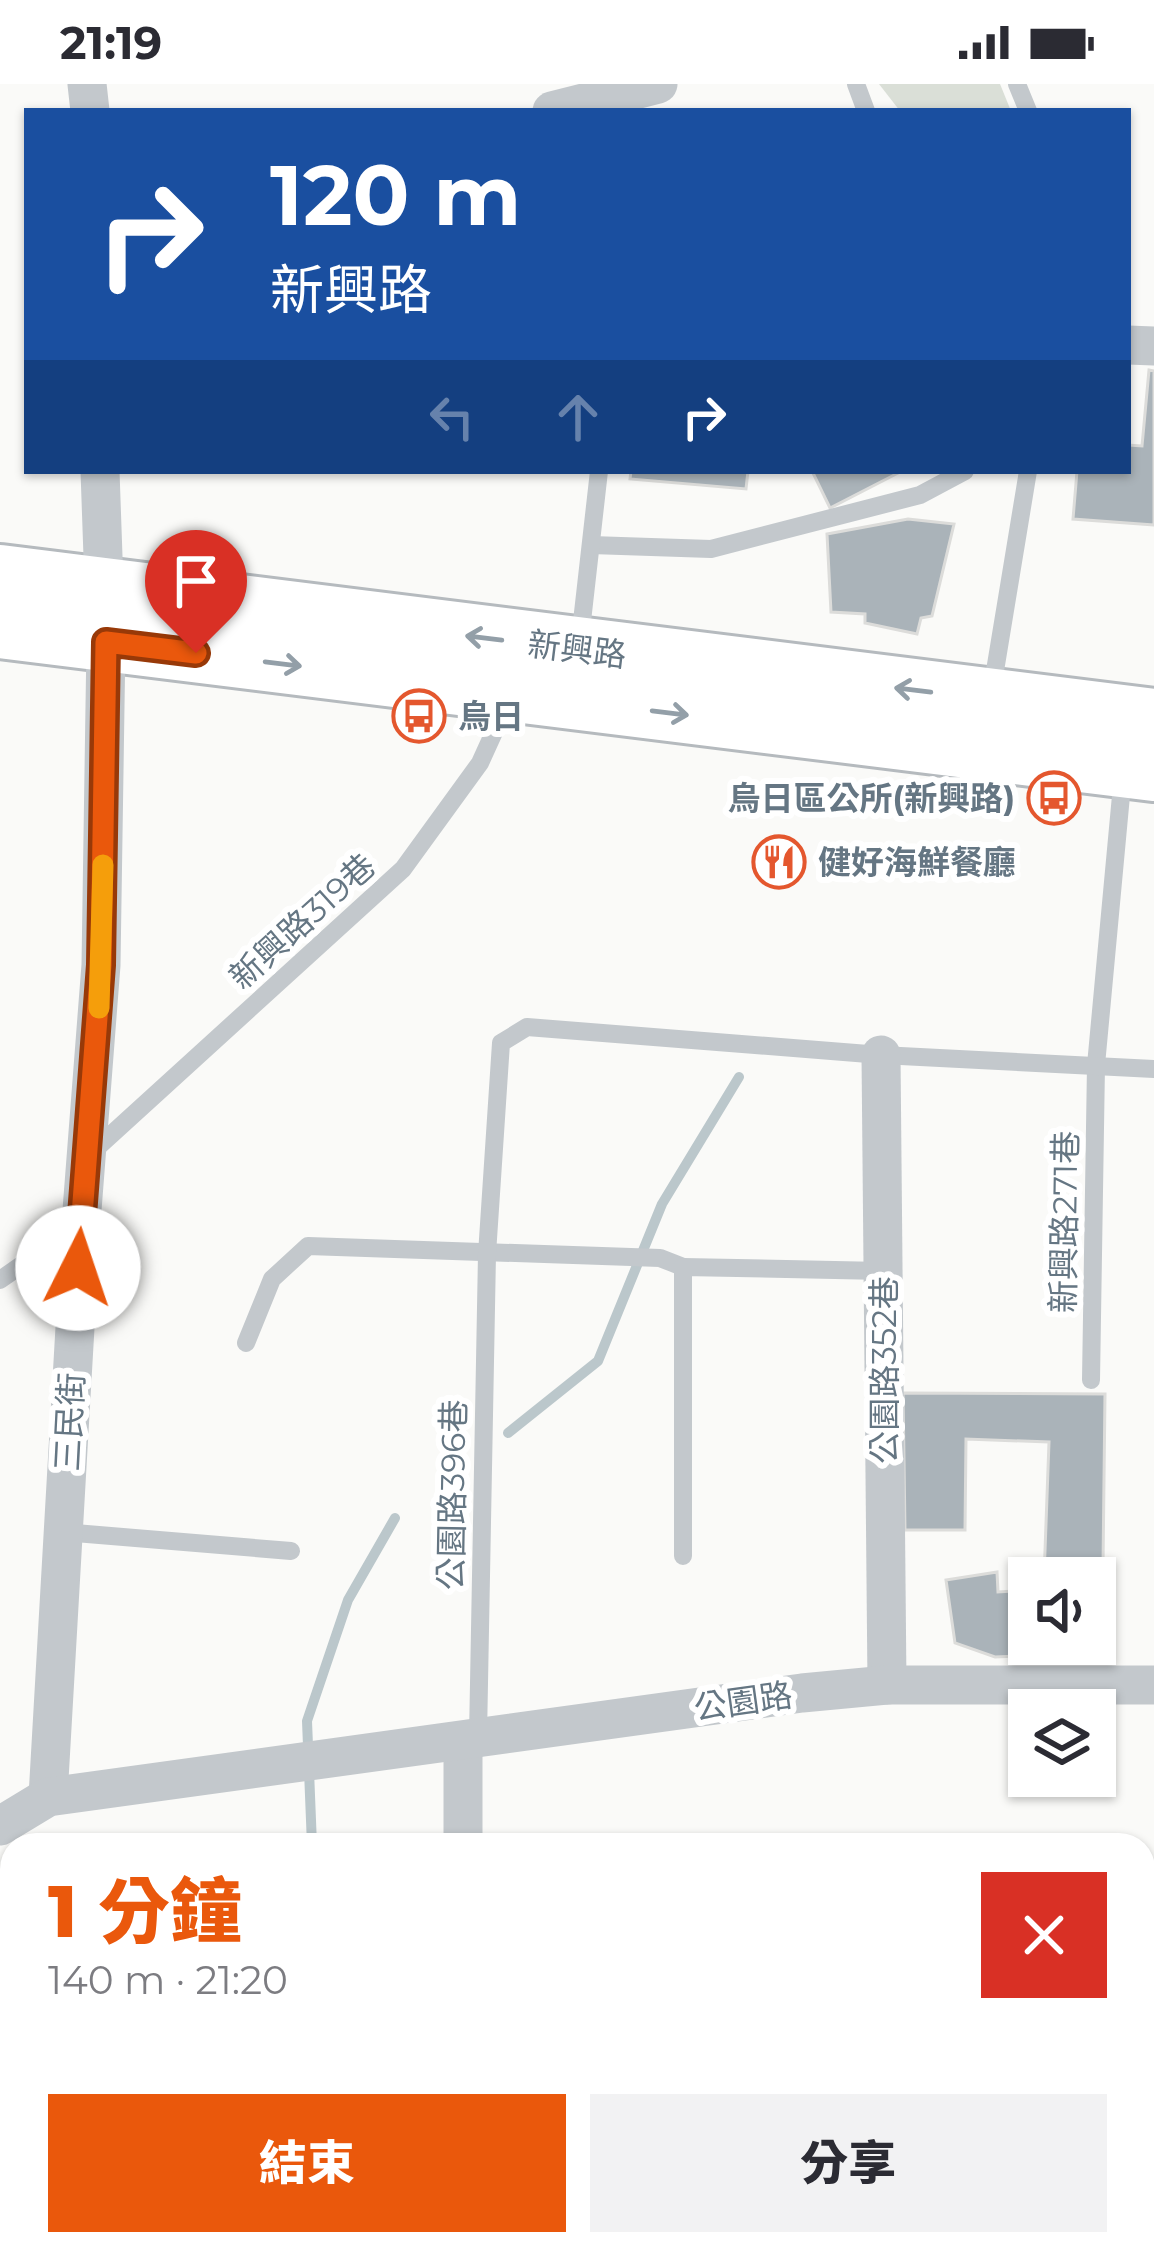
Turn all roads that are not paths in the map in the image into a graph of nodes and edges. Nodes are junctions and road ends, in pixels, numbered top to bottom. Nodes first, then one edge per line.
1 (658, 84) edge
2 (564, 108) edge
3 (100, 474) edge
4 (599, 474) edge
5 (959, 474) edge
6 (1028, 474) edge
7 (591, 545) junction
8 (0, 575) edge
9 (103, 615) junction
10 (0, 628) edge
11 (579, 650) junction
12 (512, 693) junction
13 (990, 700) junction
14 (1144, 753) edge
15 (881, 1055) junction
16 (1096, 1064) junction
17 (1154, 1069) edge
18 (87, 1156) junction
19 (81, 1223) junction
20 (487, 1254) junction
21 (683, 1267) junction
22 (883, 1271) junction
23 (0, 1280) edge
24 (246, 1343) dead end
25 (1091, 1380) dead end
26 (63, 1532) junction
27 (291, 1550) dead end
28 (683, 1556) dead end
29 (887, 1684) junction
30 (1154, 1685) edge
31 (470, 1740) junction
32 (48, 1797) junction
33 (0, 1826) edge
34 (464, 1833) edge

1 - 2 street
3 - 9 street, 三民街
4 - 7 lane
5 - 7 lane
6 - 13 lane
7 - 11 lane
8 - 9 main road, 新興路
9 - 10 main road, 新興路
11 -> 9 main road, 新興路
9 -> 12 main road, 新興路
9 - 18 street, 三民街
13 -> 11 main road, 新興路
12 -> 14 main road, 新興路
12 - 18 lane, 新興路319巷
13 - 14 main road, 新興路
14 - 16 lane, 新興路271巷
15 - 16 lane
15 - 20 lane, 公園路396巷
15 - 22 street, 公園路352巷
16 - 17 lane
16 - 25 lane, 新興路271巷
18 - 19 street, 三民街
19 - 23 lane
19 - 26 street, 三民街
20 - 21 lane
20 - 24 lane
20 - 31 lane, 公園路396巷
21 - 22 lane
21 - 28 lane
22 - 29 street, 公園路352巷
26 - 27 lane
26 - 32 street, 三民街
29 - 30 street, 公園路
29 - 31 street, 公園路
31 - 32 street, 公園路
31 - 34 street
32 - 33 street

